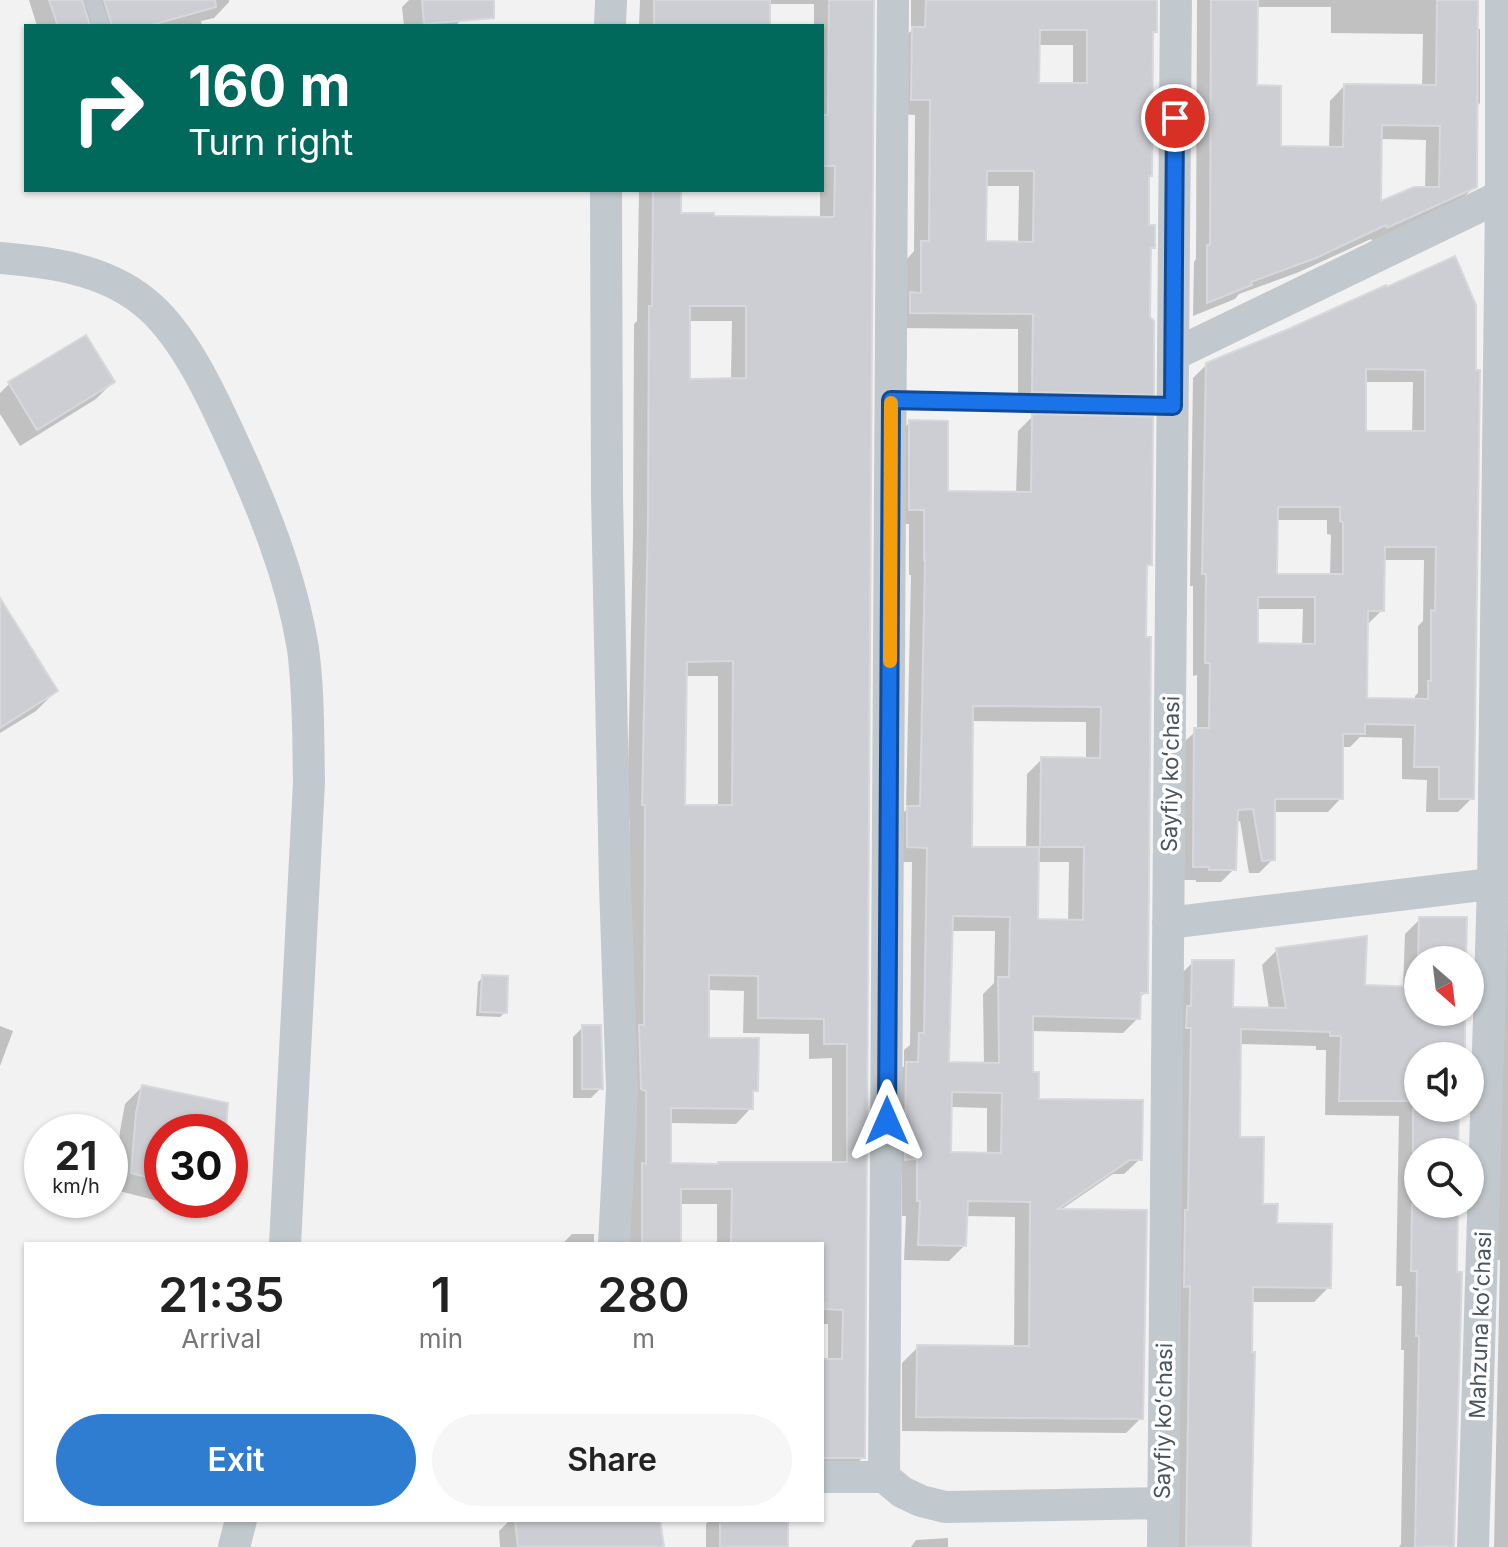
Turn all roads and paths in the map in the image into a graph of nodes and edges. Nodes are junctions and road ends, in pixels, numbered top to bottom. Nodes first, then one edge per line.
1 (93, 0) edge
2 (611, 0) edge
3 (893, 0) edge
4 (1176, 0) edge
5 (1501, 0) edge
6 (100, 24) edge
7 (610, 24) edge
8 (606, 192) edge
9 (1501, 196) junction
10 (1504, 250) edge
11 (0, 258) edge
12 (1173, 355) junction
13 (891, 400) junction
14 (1173, 406) junction
15 (1500, 883) edge
16 (1168, 923) junction
17 (285, 1242) edge
18 (614, 1242) edge
19 (824, 1477) edge
20 (884, 1477) junction
21 (1162, 1503) junction
22 (240, 1522) edge
23 (234, 1547) edge
24 (1163, 1547) edge
25 (1473, 1547) edge

1 - 6 lane
2 - 7 street
3 - 13 street
4 - 12 street, Sayfiy koʻchasi
5 - 9 street, Mahzuna koʻchasi
8 - 18 street
9 - 10 street, Mahzuna koʻchasi
9 - 12 street
10 - 15 street, Mahzuna koʻchasi
11 - 17 street
12 - 14 street, Sayfiy koʻchasi
13 - 14 lane
13 - 20 street
14 - 16 street, Sayfiy koʻchasi
15 - 16 street
15 - 25 street, Mahzuna koʻchasi
16 - 21 street, Sayfiy koʻchasi
19 - 20 street
20 - 21 street
21 - 24 street, Sayfiy koʻchasi
22 - 23 street

